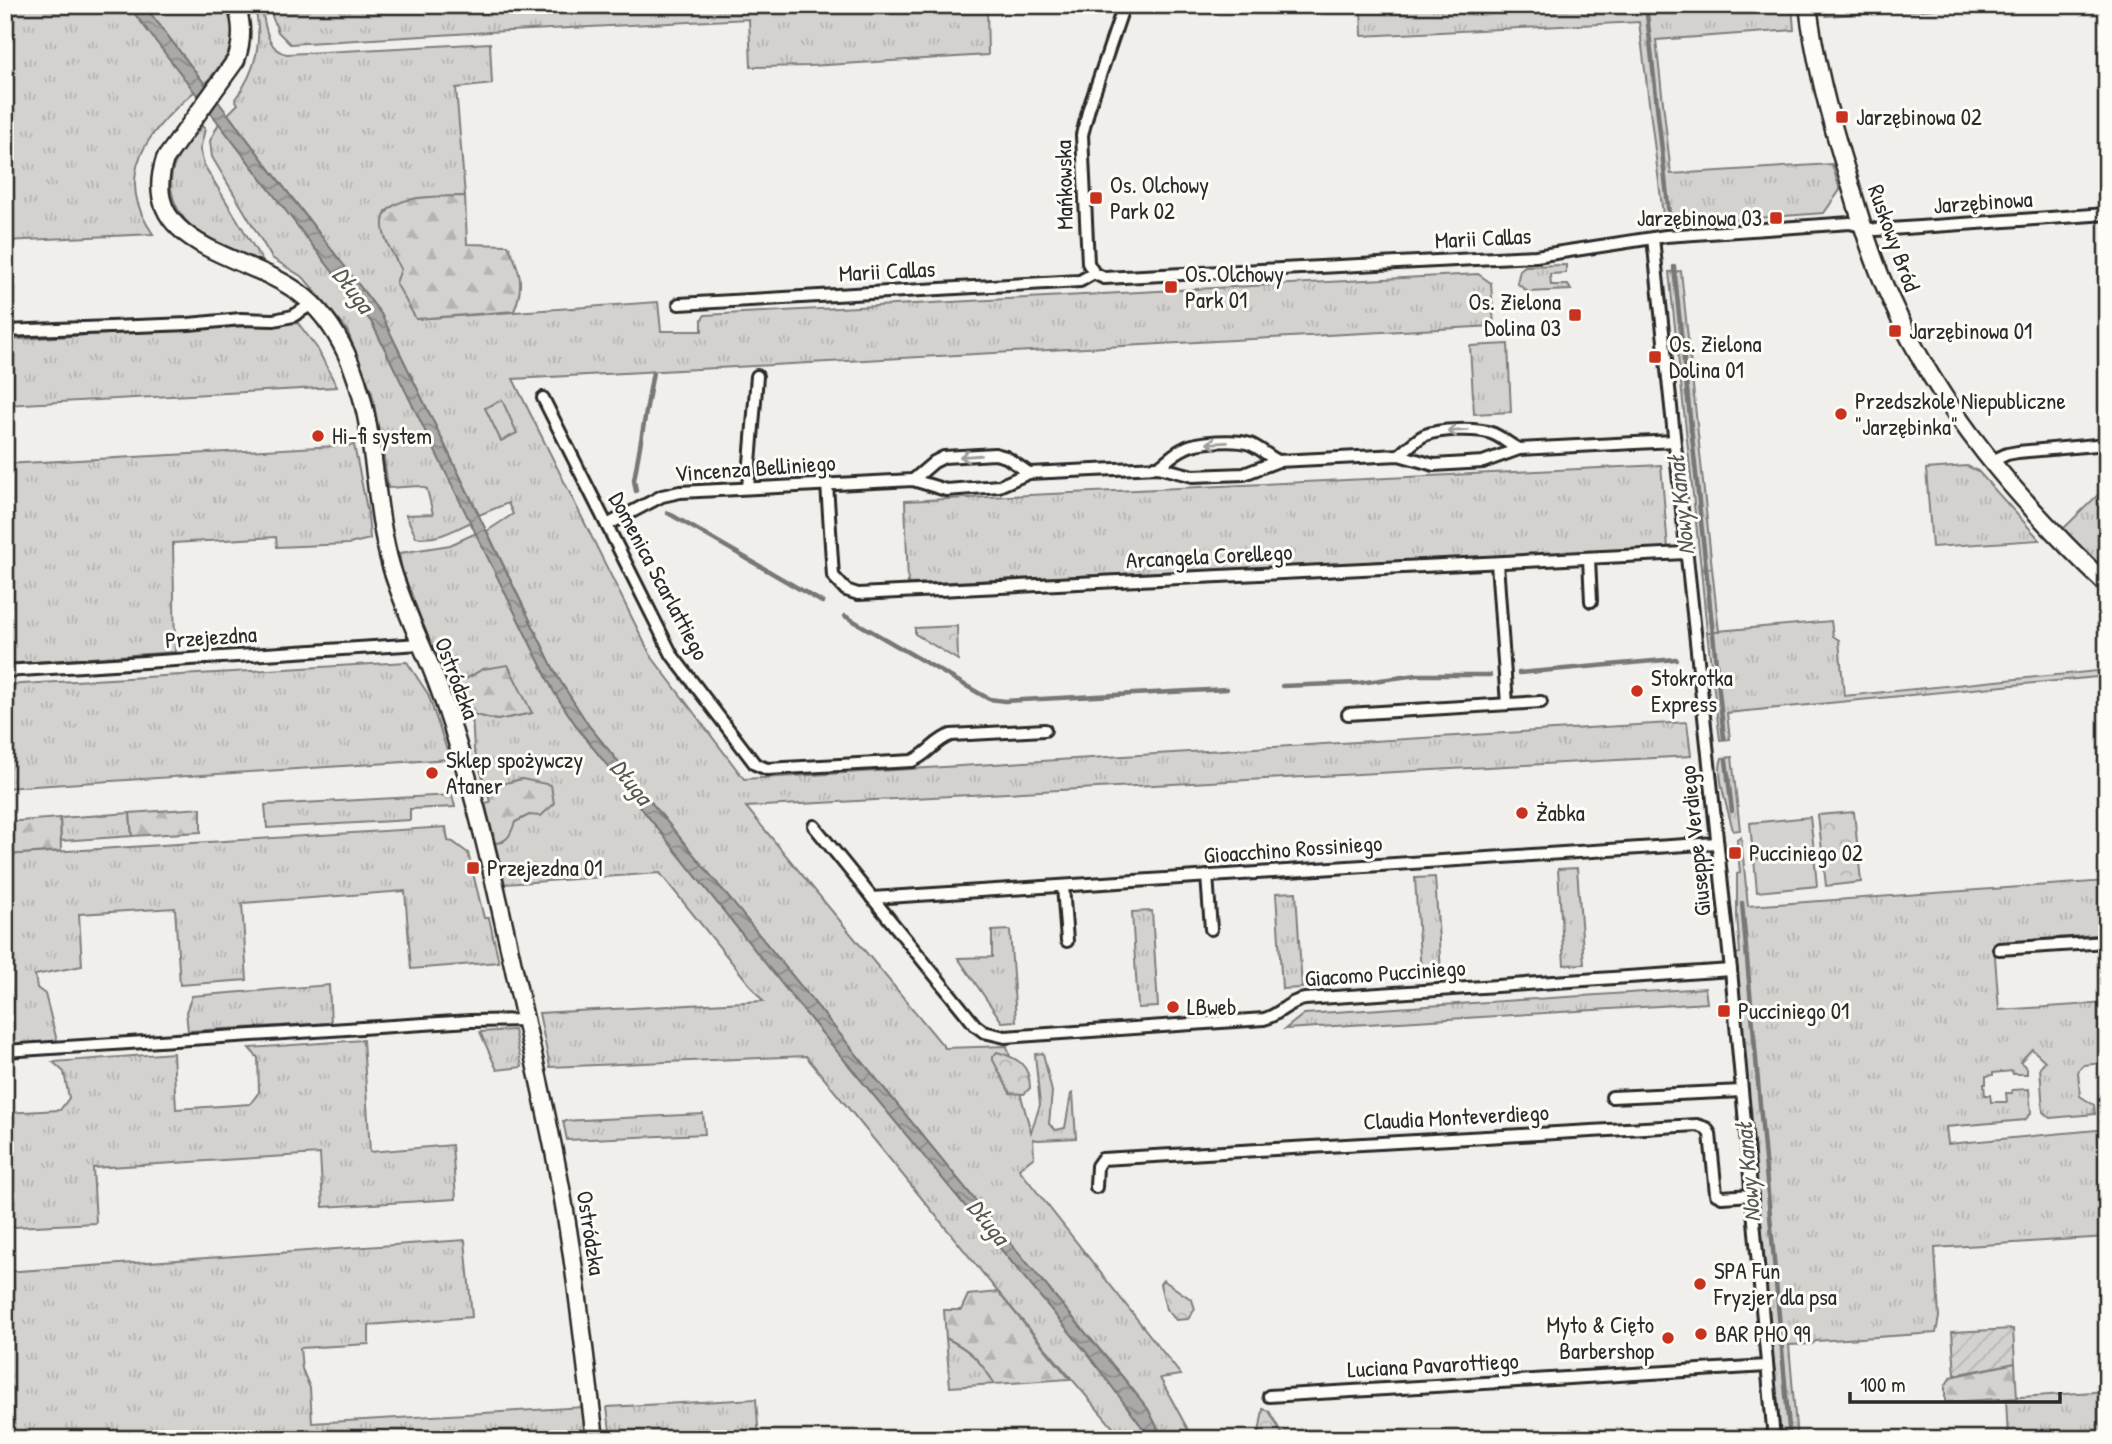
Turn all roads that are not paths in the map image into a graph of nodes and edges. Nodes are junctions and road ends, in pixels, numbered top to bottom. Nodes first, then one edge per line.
1 (236, 5) edge
2 (1124, 5) edge
3 (1808, 5) edge
4 (2107, 214) edge
5 (1863, 226) junction
6 (1653, 238) junction
7 (1099, 276) junction
8 (312, 304) junction
9 (679, 304) dead end
10 (5, 331) edge
11 (757, 376) dead end
12 (543, 398) dead end
13 (1674, 441) junction
14 (2107, 444) edge
15 (1519, 449) junction
16 (1399, 455) junction
17 (1278, 461) junction
18 (1990, 462) junction
19 (1158, 467) junction
20 (1029, 473) junction
21 (913, 480) junction
22 (827, 484) junction
23 (748, 488) junction
24 (607, 525) junction
25 (1685, 553) junction
26 (1589, 559) junction
27 (1497, 563) junction
28 (2107, 585) edge
29 (1591, 601) dead end
30 (420, 644) junction
31 (5, 671) edge
32 (1541, 702) dead end
33 (1507, 704) junction
34 (1348, 714) dead end
35 (1045, 730) dead end
36 (814, 826) dead end
37 (1717, 842) junction
38 (1207, 876) junction
39 (1063, 886) junction
40 (873, 898) junction
41 (1211, 929) dead end
42 (1067, 941) dead end
43 (2107, 942) edge
44 (1998, 949) dead end
45 (1731, 970) junction
46 (526, 1020) junction
47 (5, 1051) edge
48 (1742, 1091) junction
49 (1612, 1097) dead end
50 (1096, 1188) dead end
51 (1752, 1195) junction
52 (1767, 1366) junction
53 (1269, 1396) dead end
54 (595, 1439) edge
55 (1774, 1439) edge

1 - 8 street, Ostródzka
2 - 7 street, Mańkowska
3 - 5 street, Ruskowy Bród
4 - 5 street, Jarzębinowa
5 - 6 street, Marii Callas
5 - 18 street, Ruskowy Bród
6 - 7 street, Marii Callas
6 - 13 street, Giuseppe Verdiego
7 - 9 street, Marii Callas
8 - 10 street
8 - 30 street, Ostródzka
11 - 23 street
12 - 24 street, Domenica Scarlattiego
13 - 15 street, Vincenza Belliniego
13 - 25 street, Giuseppe Verdiego
14 - 18 street
15 - 16 street, Vincenza Belliniego
15 -> 16 street
16 - 17 street, Vincenza Belliniego
17 - 19 street, Vincenza Belliniego
17 -> 19 street
18 - 28 street, Ruskowy Bród
19 - 20 street, Vincenza Belliniego
20 - 21 street, Vincenza Belliniego
20 -> 21 street
21 - 22 street, Vincenza Belliniego
22 - 23 street, Vincenza Belliniego
22 - 27 street, Arcangela Corellego
23 - 24 street, Vincenza Belliniego
24 - 35 street, Domenica Scarlattiego
25 - 26 street, Arcangela Corellego
25 - 37 street, Giuseppe Verdiego
26 - 27 street, Arcangela Corellego
26 - 29 street
27 - 33 street
30 - 31 street, Przejezdna
30 - 46 street, Ostródzka
32 - 33 street
33 - 34 street
36 - 40 street
37 - 38 street, Gioacchino Rossiniego
37 - 45 street, Giuseppe Verdiego
38 - 39 street, Gioacchino Rossiniego
38 - 41 street
39 - 40 street, Gioacchino Rossiniego
39 - 42 street
40 - 45 street, Giacomo Pucciniego
43 - 44 street
45 - 48 street, Giuseppe Verdiego
46 - 47 street
46 - 54 street, Ostródzka
48 - 49 street
48 - 51 street, Giuseppe Verdiego
50 - 51 street, Claudia Monteverdiego
51 - 52 street, Giuseppe Verdiego
52 - 53 street, Luciana Pavarottiego
52 - 55 street, Giuseppe Verdiego

